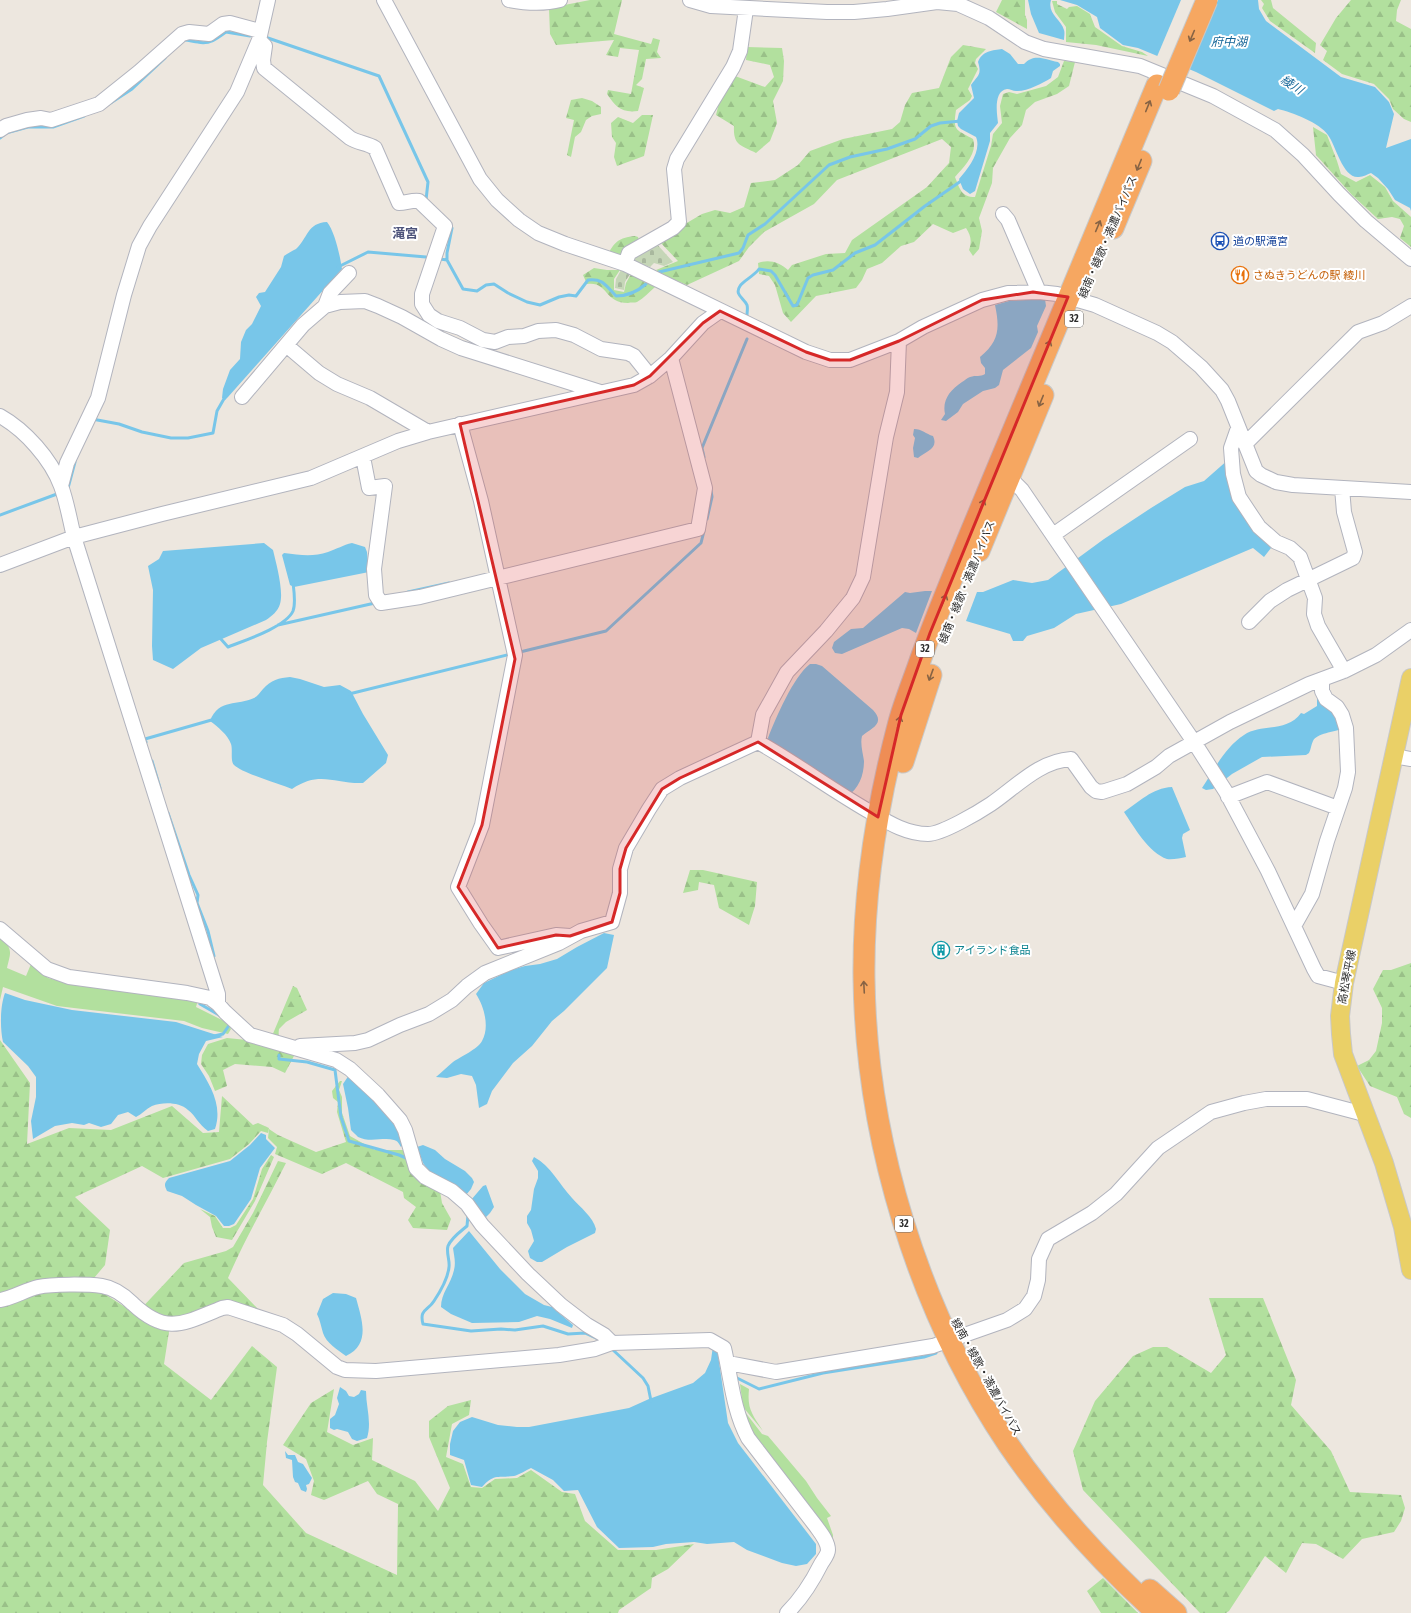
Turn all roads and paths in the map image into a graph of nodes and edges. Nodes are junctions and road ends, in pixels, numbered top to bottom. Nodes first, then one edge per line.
1 (268, 0) edge
2 (384, 0) edge
3 (509, 0) edge
4 (560, 0) edge
5 (690, 0) edge
6 (1192, 0) edge
7 (1207, 0) edge
8 (738, 6) edge
9 (260, 35) junction
10 (1163, 87) junction
11 (0, 130) edge
12 (1002, 214) dead end
13 (1411, 259) edge
14 (625, 264) junction
15 (349, 273) dead end
16 (1039, 292) junction
17 (1075, 299) junction
18 (325, 306) junction
19 (1411, 306) edge
20 (720, 311) junction
21 (899, 341) junction
22 (286, 345) junction
23 (671, 358) junction
24 (650, 376) junction
25 (601, 393) junction
26 (242, 397) dead end
27 (0, 416) edge
28 (460, 424) junction
29 (1238, 428) junction
30 (428, 432) junction
31 (1190, 439) dead end
32 (1244, 444) junction
33 (363, 457) junction
34 (1003, 474) junction
35 (61, 486) junction
36 (1342, 488) junction
37 (1411, 492) edge
38 (1053, 536) junction
39 (74, 537) junction
40 (0, 565) edge
41 (497, 578) junction
42 (1309, 580) junction
43 (1249, 622) dead end
44 (1411, 630) edge
45 (1344, 671) junction
46 (1411, 678) edge
47 (1322, 680) junction
48 (758, 742) junction
49 (1194, 742) junction
50 (1403, 758) edge
51 (1227, 794) junction
52 (1338, 808) junction
53 (884, 820) junction
54 (1294, 926) junction
55 (0, 929) edge
56 (570, 936) junction
57 (1344, 983) junction
58 (218, 1004) junction
59 (291, 1047) junction
60 (1364, 1114) junction
61 (1411, 1270) edge
62 (0, 1300) edge
63 (956, 1339) junction
64 (612, 1343) junction
65 (729, 1372) junction
66 (787, 1613) edge
67 (1157, 1613) edge
68 (1176, 1613) edge

1 - 9 street
2 - 14 street
3 - 4 street
5 - 8 street
6 - 10 highway, 綾南・綾歌・満濃バイパス / 32
7 -> 10 highway, 綾南・綾歌・満濃バイパス / 32, bridge
8 - 13 street
8 - 14 street
9 - 11 street
9 - 24 street
9 - 35 street
10 - 17 highway, 綾南・綾歌・満濃バイパス / 32
12 - 16 street
14 - 20 street
15 - 18 street
16 - 17 street
16 - 21 street
17 - 29 street
17 - 34 highway, 綾南・綾歌・満濃バイパス / 32
18 - 22 street
18 - 25 street
19 - 32 street
20 - 21 street
20 - 23 street
21 - 48 street
22 - 26 street
22 - 30 street
23 - 24 street
23 - 41 street
24 - 25 street
25 - 28 street
27 - 35 street
28 - 30 street
28 - 41 street
29 - 32 street
29 - 42 street
30 - 33 street
31 - 38 street
32 - 36 street
33 - 39 street
33 - 41 street
34 - 38 street
34 - 53 highway, 綾南・綾歌・満濃バイパス / 32
35 - 39 street
36 - 37 street
36 - 42 street
38 - 49 street
39 - 40 street
39 - 58 street
41 - 56 street
42 - 43 street
42 - 45 street
44 - 45 street
45 - 47 street
46 - 50 main road, 高松琴平線
47 - 49 street
47 - 52 street
48 - 53 street
48 - 56 street
49 - 51 street
49 - 53 street
50 - 57 main road, 高松琴平線
51 - 52 street
51 - 54 street
52 - 54 street
53 - 63 highway, 綾南・綾歌・満濃バイパス / 32
54 - 57 street
55 - 58 street
56 - 59 street
57 - 60 main road, 高松琴平線
58 - 59 street
59 - 64 street
60 - 61 main road, 高松琴平線
60 - 63 street
62 - 64 street
63 - 65 street
63 - 67 highway, 綾南・綾歌・満濃バイパス / 32
63 - 68 highway, 綾南・綾歌・満濃バイパス / 32
64 - 65 street
65 - 66 street

